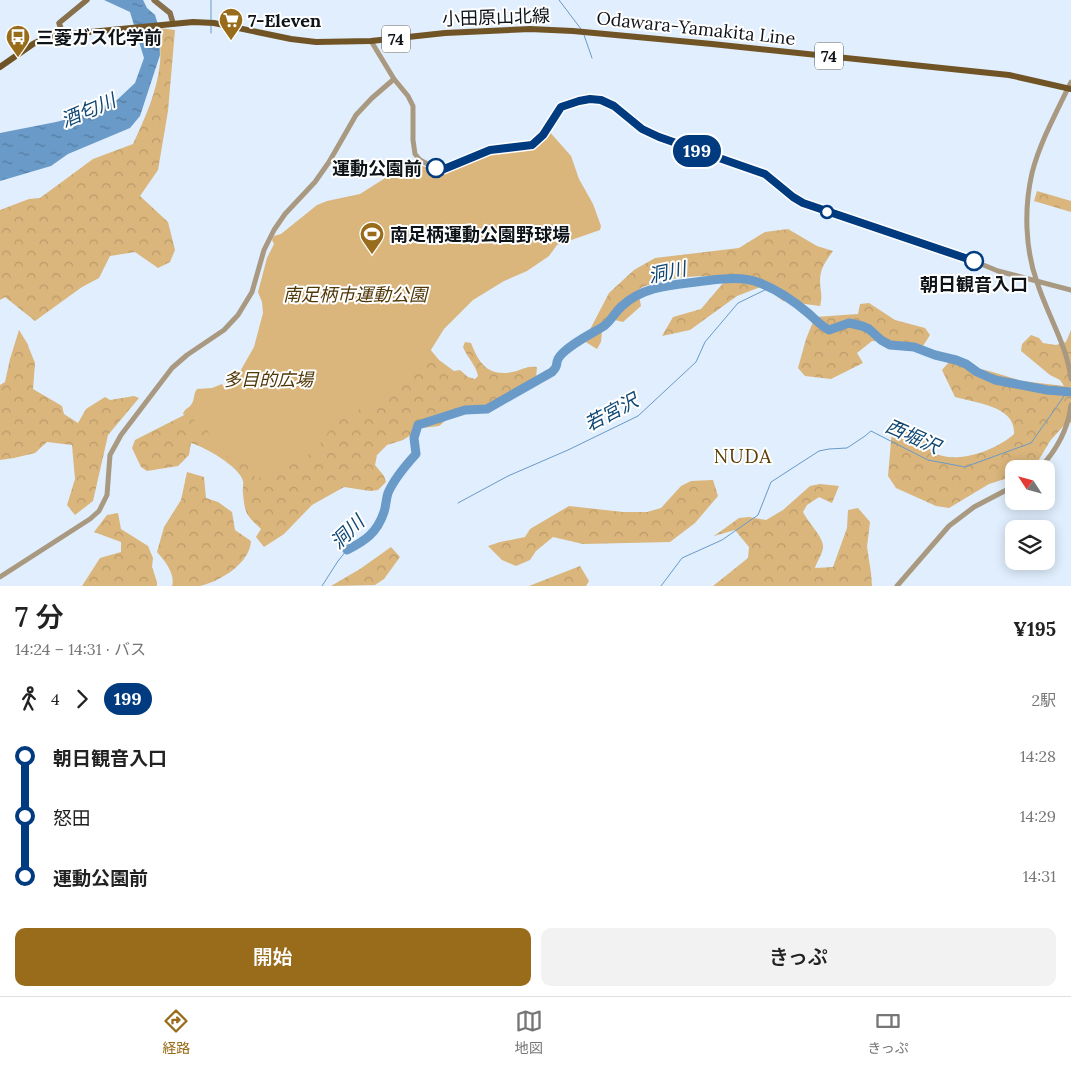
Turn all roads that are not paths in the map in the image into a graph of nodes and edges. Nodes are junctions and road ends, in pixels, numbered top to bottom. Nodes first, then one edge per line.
1 (87, 0) edge
2 (154, 0) edge
3 (173, 23) junction
4 (582, 32) joint
5 (63, 34) junction
6 (371, 41) junction
7 (0, 67) edge
8 (394, 79) junction
9 (1070, 86) edge
10 (1036, 281) junction
11 (1071, 290) edge
12 (1071, 379) edge
13 (1071, 405) edge
14 (1047, 460) edge
15 (1005, 491) edge
16 (0, 577) edge
17 (897, 586) edge

1 - 5 main road
2 - 3 main road
3 - 5 main road, 小田原山北線 / 74
3 - 6 main road, 小田原山北線 / 74
4 - 6 main road, 小田原山北線 / 74
4 - 9 main road, Odawara-Yamakita Line / 74
5 - 7 main road, 小田原山北線 / 74
6 - 8 street
8 - 10 street
8 - 16 street
9 - 10 street
10 - 11 street
10 - 12 street
13 - 14 street
15 - 17 street

